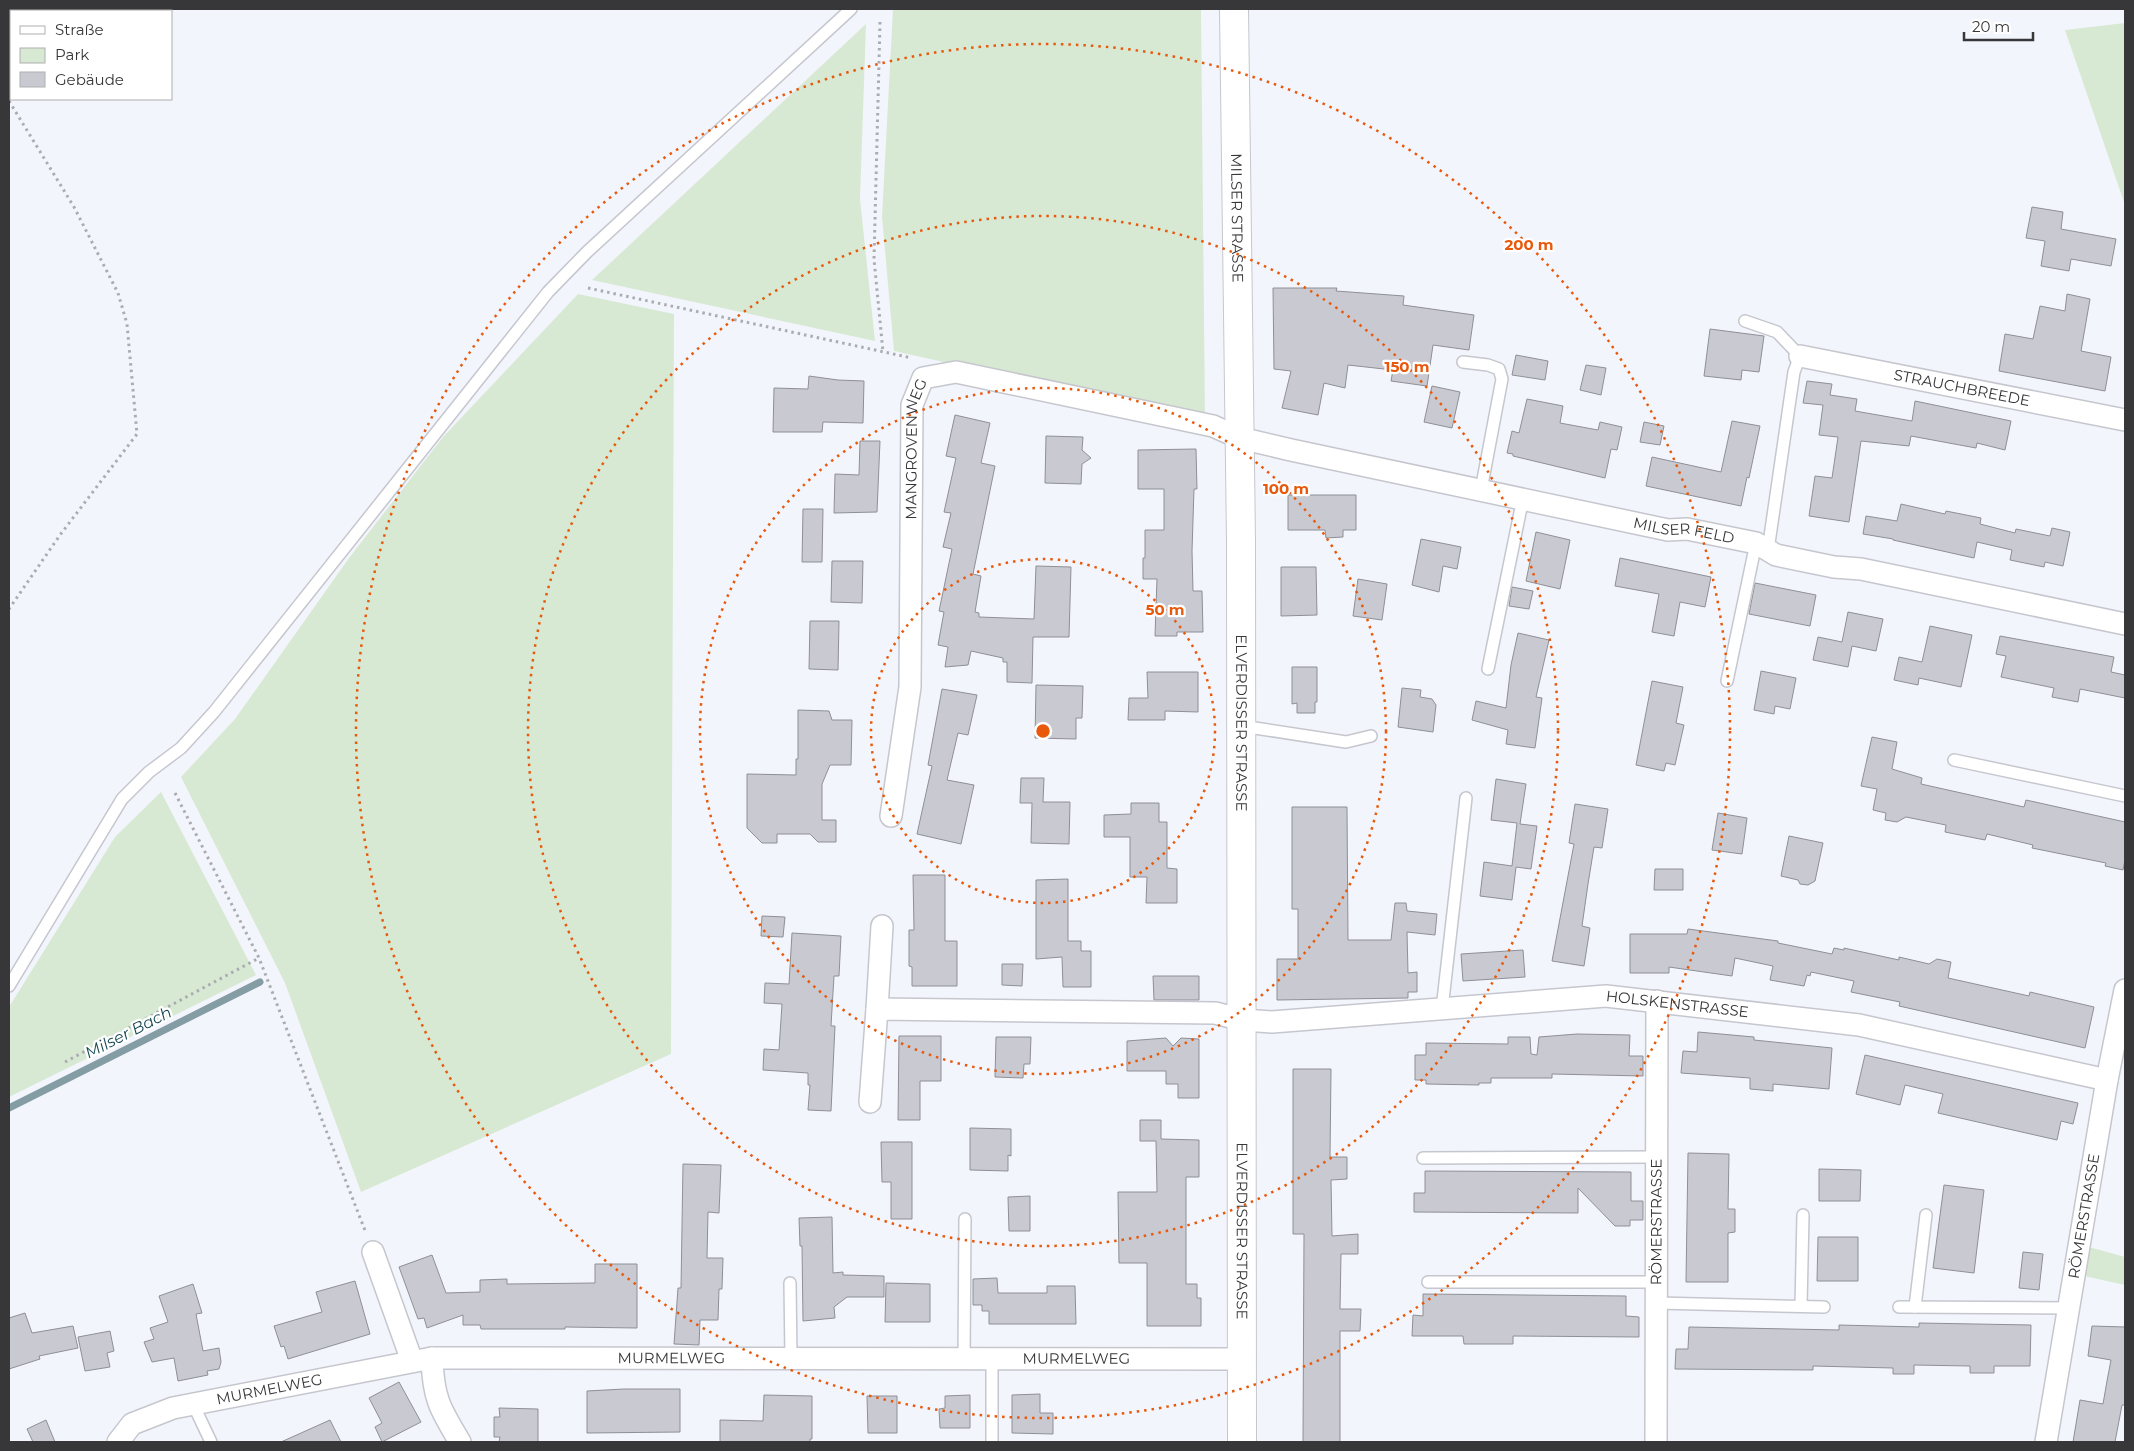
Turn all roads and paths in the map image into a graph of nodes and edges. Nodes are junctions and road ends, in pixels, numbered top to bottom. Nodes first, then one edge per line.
1 (851, 9) edge
2 (1234, 9) edge
3 (880, 22) dead end
4 (9, 101) edge
5 (588, 288) dead end
6 (1745, 321) dead end
7 (882, 352) junction
8 (1800, 356) junction
9 (1463, 362) dead end
10 (923, 378) junction
11 (2125, 420) edge
12 (1240, 432) junction
13 (1481, 490) junction
14 (1523, 498) junction
15 (1762, 546) junction
16 (9, 608) edge
17 (2125, 624) edge
18 (1488, 669) dead end
19 (1727, 682) dead end
20 (1242, 726) junction
21 (1371, 736) dead end
22 (1954, 760) dead end
23 (175, 793) dead end
24 (2125, 796) edge
25 (1466, 798) dead end
26 (890, 816) dead end
27 (882, 926) dead end
28 (259, 958) junction
29 (9, 986) edge
30 (2125, 990) edge
31 (1657, 1001) junction
32 (1442, 1009) junction
33 (877, 1010) junction
34 (1243, 1020) junction
35 (65, 1062) dead end
36 (2107, 1080) junction
37 (870, 1102) dead end
38 (1657, 1157) junction
39 (1423, 1158) dead end
40 (1803, 1214) dead end
41 (1926, 1215) dead end
42 (965, 1219) dead end
43 (373, 1252) joint
44 (1428, 1282) dead end
45 (1656, 1282) junction
46 (790, 1283) dead end
47 (1657, 1303) junction
48 (1801, 1306) junction
49 (1824, 1307) dead end
50 (1899, 1307) dead end
51 (1915, 1307) junction
52 (2069, 1308) junction
53 (791, 1359) junction
54 (1242, 1359) junction
55 (422, 1360) junction
56 (964, 1360) junction
57 (992, 1360) junction
58 (194, 1404) junction
59 (118, 1442) edge
60 (211, 1442) edge
61 (460, 1442) edge
62 (992, 1442) edge
63 (1242, 1442) edge
64 (1656, 1442) edge
65 (2046, 1442) edge

1 - 29 lane
2 - 12 street, MILSER STRASSE
3 - 7 path
4 - 16 path
5 - 7 path
6 - 8 lane
7 - 10 path
8 - 11 street, STRAUCHBREEDE
8 - 15 lane
9 - 13 lane
10 - 12 street, MANGROVENWEG
10 - 26 street, MANGROVENWEG
12 - 13 street, MILSER FELD
12 - 20 street, ELVERDISSER STRASSE
13 - 14 street, MILSER FELD
14 - 15 street, MILSER FELD
14 - 18 lane
15 - 17 street, MILSER FELD
15 - 19 lane
20 - 21 lane
20 - 34 street, ELVERDISSER STRASSE
22 - 24 lane
23 - 28 path
25 - 32 lane
27 - 33 street
28 - 35 path
28 - 43 path
30 - 36 street, RÖMERSTRASSE
31 - 32 street, HOLSKENSTRASSE
31 - 36 street, HOLSKENSTRASSE
31 - 38 street, RÖMERSTRASSE
32 - 34 street, HOLSKENSTRASSE
33 - 34 street
33 - 37 street
34 - 54 street, ELVERDISSER STRASSE
36 - 52 street, RÖMERSTRASSE
38 - 39 lane
38 - 45 street, RÖMERSTRASSE
40 - 48 lane
41 - 51 lane
42 - 56 lane
43 - 55 street
44 - 45 lane
45 - 47 street, RÖMERSTRASSE
46 - 53 lane
47 - 48 lane
47 - 64 street, RÖMERSTRASSE
48 - 49 lane
50 - 51 lane
51 - 52 lane
52 - 65 street, RÖMERSTRASSE
53 - 55 street, MURMELWEG
53 - 56 street, MURMELWEG
54 - 57 street, MURMELWEG
54 - 63 street, ELVERDISSER STRASSE
55 - 58 street, MURMELWEG
55 - 61 street
56 - 57 street, MURMELWEG
57 - 62 lane
58 - 59 street, MURMELWEG
58 - 60 lane

